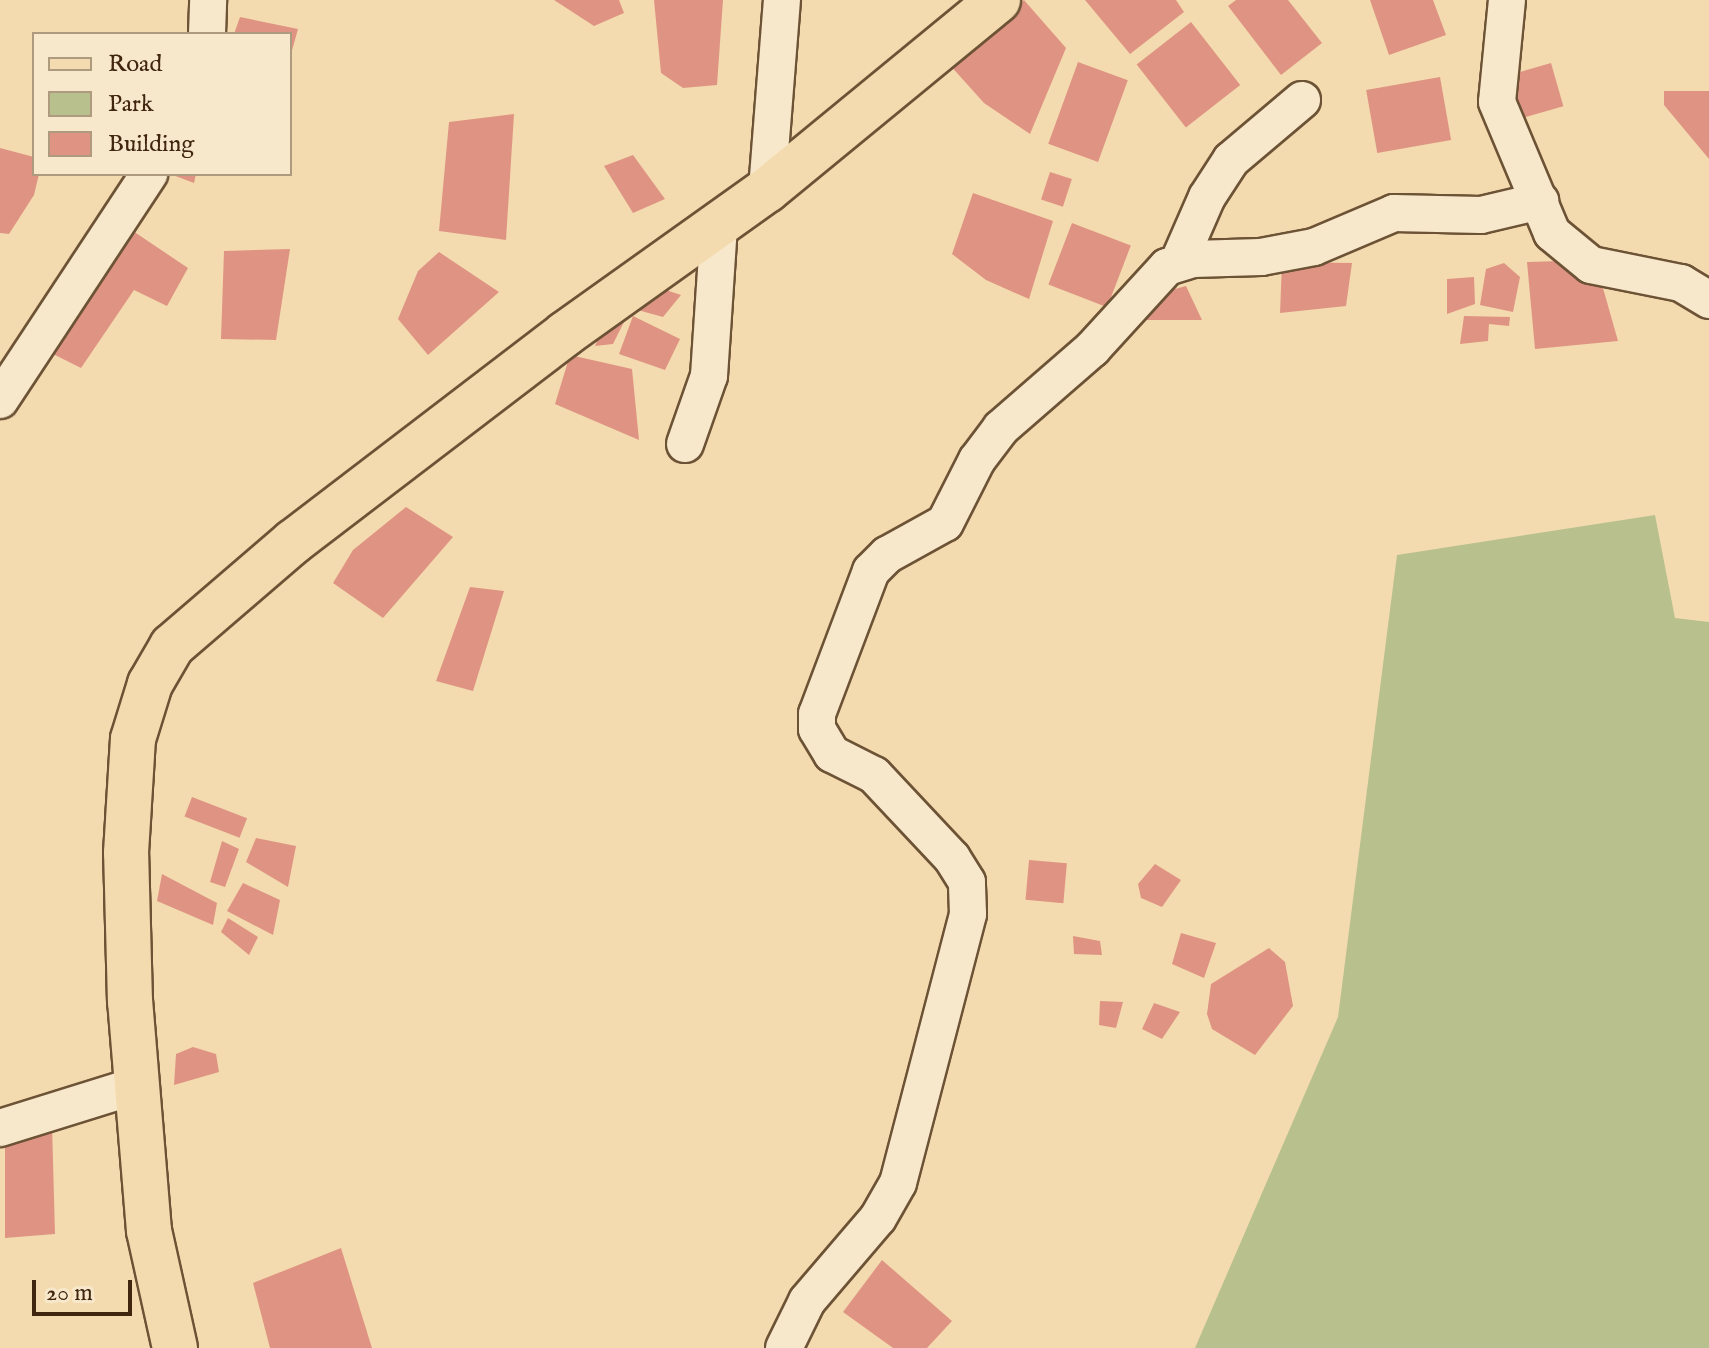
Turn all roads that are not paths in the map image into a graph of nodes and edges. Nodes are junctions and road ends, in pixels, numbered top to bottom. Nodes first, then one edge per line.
1 (208, 0) edge
2 (782, 0) edge
3 (998, 0) edge
4 (1507, 0) edge
5 (207, 32) edge
6 (1302, 100) dead end
7 (148, 176) edge
8 (767, 190) junction
9 (1540, 201) junction
10 (719, 225) junction
11 (1179, 261) junction
12 (1709, 300) edge
13 (0, 400) edge
14 (685, 444) dead end
15 (135, 1086) junction
16 (0, 1128) edge
17 (175, 1348) edge
18 (784, 1348) edge

1 - 5 street
2 - 8 street
3 - 8 main road
4 - 9 street
6 - 11 street
7 - 13 street
8 - 10 main road
9 - 11 street
9 - 12 street
10 - 14 street
10 - 15 main road
11 - 18 street
15 - 16 street
15 - 17 main road

